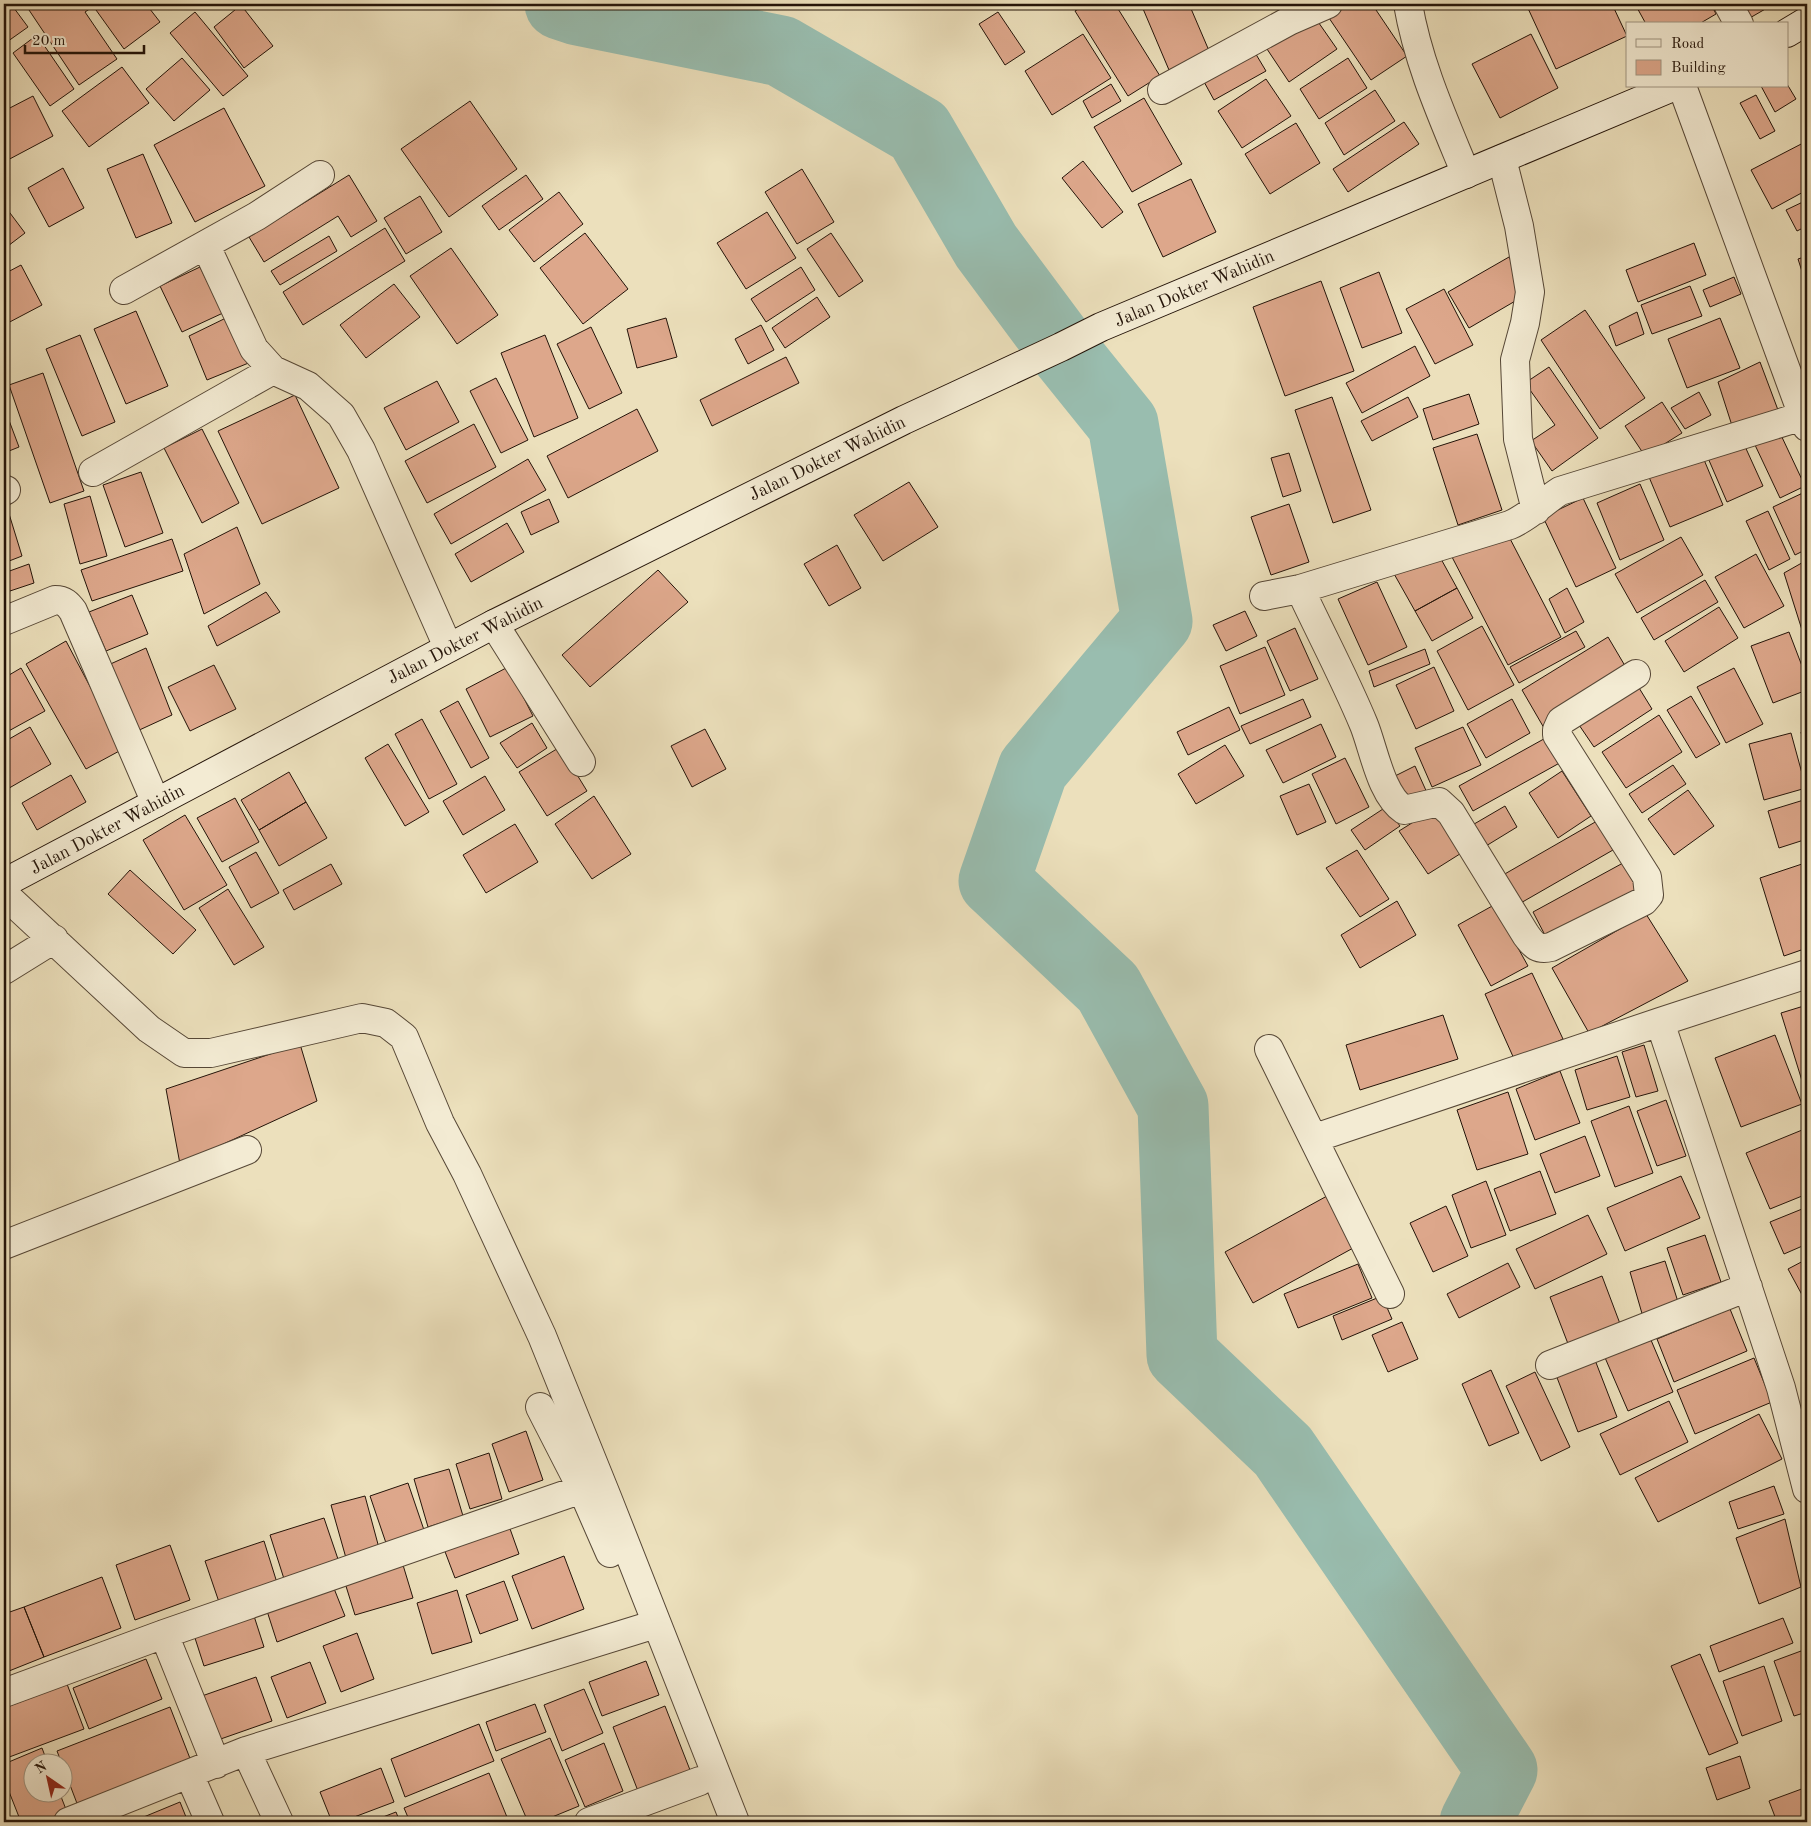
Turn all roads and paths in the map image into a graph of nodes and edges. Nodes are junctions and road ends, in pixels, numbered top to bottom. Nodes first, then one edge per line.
1 (1328, 4) edge
2 (1408, 4) edge
3 (1728, 4) edge
4 (1807, 21) edge
5 (1738, 22) edge
6 (1788, 32) edge
7 (1670, 88) edge
8 (1683, 88) edge
9 (1162, 90) dead end
10 (1502, 159) junction
11 (1466, 174) junction
12 (320, 175) dead end
13 (206, 246) junction
14 (124, 290) dead end
15 (273, 370) junction
16 (1805, 422) edge
17 (93, 472) dead end
18 (1536, 510) junction
19 (1300, 589) junction
20 (1264, 596) dead end
21 (4, 621) edge
22 (494, 624) junction
23 (448, 647) junction
24 (1636, 674) dead end
25 (581, 762) dead end
26 (156, 803) junction
27 (4, 883) edge
28 (4, 894) edge
29 (54, 940) junction
30 (4, 970) edge
31 (1807, 974) edge
32 (1660, 1022) junction
33 (1269, 1049) dead end
34 (1315, 1138) junction
35 (247, 1150) dead end
36 (4, 1245) edge
37 (1748, 1287) junction
38 (1390, 1294) dead end
39 (1550, 1365) dead end
40 (540, 1407) dead end
41 (1806, 1479) edge
42 (582, 1489) junction
43 (643, 1628) junction
44 (164, 1634) junction
45 (4, 1693) edge
46 (246, 1751) junction
47 (216, 1764) junction
48 (189, 1774) junction
49 (68, 1822) edge
50 (210, 1822) edge
51 (279, 1822) edge
52 (589, 1822) edge
53 (735, 1822) edge

1 - 9 street
2 - 11 street
3 - 5 street
4 - 6 street
7 - 10 street, Jalan Dokter Wahidin
8 - 16 street
10 - 11 street, Jalan Dokter Wahidin
10 - 18 street
11 - 22 street, Jalan Dokter Wahidin
12 - 13 street
13 - 14 street
13 - 15 street
15 - 17 street
15 - 23 street
16 - 18 street
18 - 19 street
19 - 20 street
19 - 24 street
21 - 26 street
22 - 23 street, Jalan Dokter Wahidin
22 - 25 street
23 - 26 street, Jalan Dokter Wahidin
26 - 27 street, Jalan Dokter Wahidin
28 - 29 street
29 - 30 street
29 - 53 street
31 - 32 street
32 - 34 street
32 - 37 street
33 - 34 street
34 - 38 street
35 - 36 street
37 - 39 street
37 - 41 street
40 - 42 street
42 - 43 street
42 - 44 street
43 - 46 street
43 - 52 street
44 - 45 street
44 - 47 street
46 - 47 street
46 - 51 street
47 - 48 street
48 - 49 street
48 - 50 street

